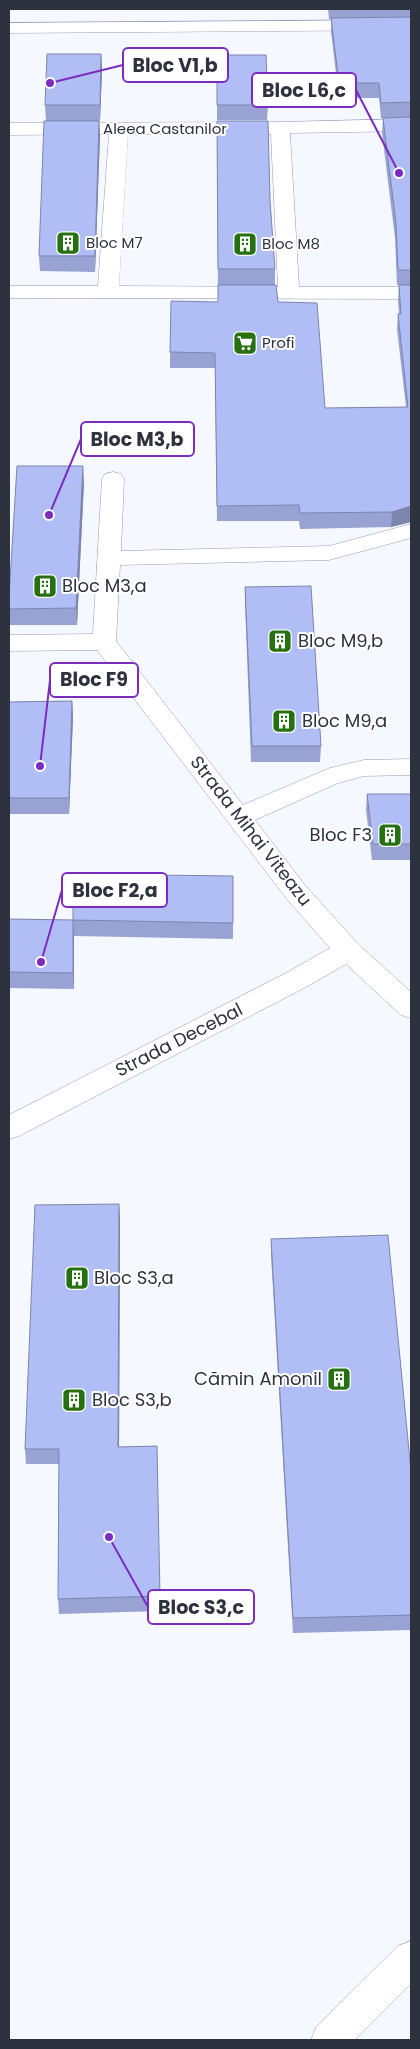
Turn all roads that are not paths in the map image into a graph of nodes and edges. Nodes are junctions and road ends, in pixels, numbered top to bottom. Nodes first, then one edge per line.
1 (260, 18) edge
2 (411, 26) edge
3 (9, 28) edge
4 (411, 125) edge
5 (280, 128) junction
6 (9, 129) edge
7 (119, 129) junction
8 (9, 292) edge
9 (108, 292) junction
10 (289, 292) junction
11 (411, 293) edge
12 (113, 480) dead end
13 (411, 531) edge
14 (109, 558) junction
15 (9, 642) edge
16 (104, 642) junction
17 (411, 767) edge
18 (239, 817) junction
19 (348, 950) junction
20 (411, 1008) edge
21 (9, 1128) edge
22 (411, 1959) edge
23 (329, 2040) edge

1 - 2 street
1 - 3 street
4 - 5 street, Aleea Castanilor
5 - 7 street, Aleea Castanilor
5 - 10 street
6 - 7 street, Aleea Castanilor
7 - 9 street
8 - 9 street
9 - 10 street
10 - 11 street
12 - 14 street
13 - 14 street
14 - 16 street
15 - 16 street
16 - 18 street, Strada Mihai Viteazu
17 - 18 street
18 - 19 street, Strada Mihai Viteazu
19 - 20 street, Strada Mihai Viteazu
19 - 21 street, Strada Decebal
22 - 23 street

